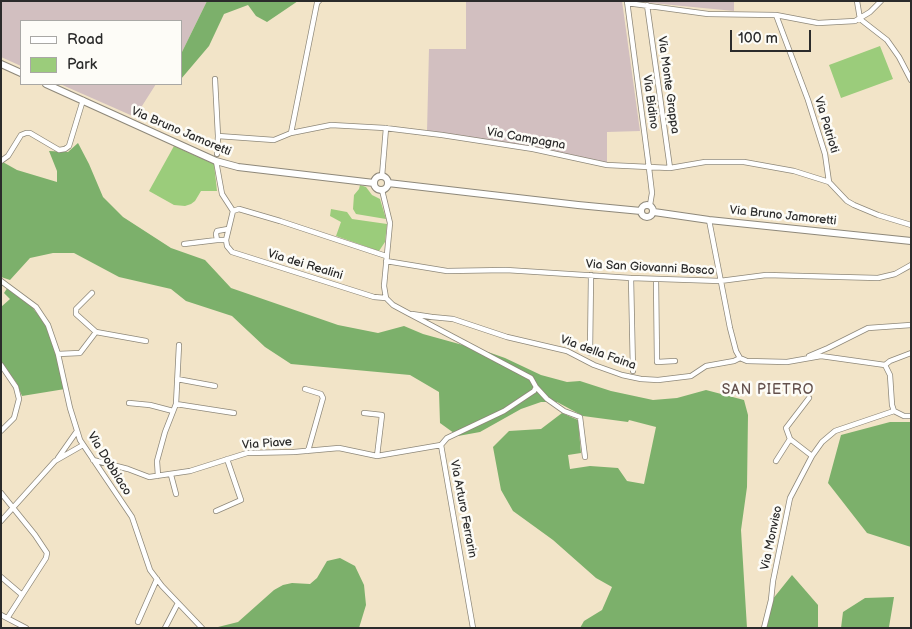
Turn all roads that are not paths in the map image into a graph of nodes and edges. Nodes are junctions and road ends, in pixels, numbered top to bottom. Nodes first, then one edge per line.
1 (319, 1) edge
2 (857, 1) edge
3 (882, 1) edge
4 (627, 2) edge
5 (647, 5) junction
6 (776, 15) junction
7 (860, 20) junction
8 (1, 64) edge
9 (20, 73) edge
10 (215, 79) dead end
11 (911, 80) edge
12 (48, 85) edge
13 (83, 100) junction
14 (386, 128) junction
15 (292, 133) junction
16 (218, 136) junction
17 (216, 158) junction
18 (1, 161) edge
19 (649, 168) junction
20 (670, 168) junction
21 (382, 176) junction
22 (374, 182) junction
23 (829, 182) junction
24 (388, 183) junction
25 (382, 190) junction
26 (650, 205) junction
27 (233, 211) junction
28 (641, 211) junction
29 (654, 212) junction
30 (709, 220) junction
31 (911, 225) edge
32 (228, 229) junction
33 (217, 240) junction
34 (226, 240) junction
35 (911, 241) edge
36 (184, 244) dead end
37 (386, 259) junction
38 (911, 265) edge
39 (591, 275) junction
40 (631, 278) junction
41 (656, 279) junction
42 (1, 281) edge
43 (720, 282) junction
44 (92, 293) dead end
45 (386, 298) junction
46 (406, 312) junction
47 (911, 325) edge
48 (96, 332) junction
49 (146, 341) dead end
50 (179, 345) dead end
51 (590, 353) dead end
52 (911, 353) edge
53 (58, 354) junction
54 (740, 358) junction
55 (675, 361) dead end
56 (796, 361) junction
57 (1, 365) edge
58 (885, 365) junction
59 (632, 371) dead end
60 (177, 379) junction
61 (215, 386) dead end
62 (536, 387) junction
63 (305, 389) dead end
64 (809, 398) dead end
65 (129, 403) dead end
66 (176, 404) junction
67 (173, 411) junction
68 (894, 411) junction
69 (234, 413) dead end
70 (364, 413) dead end
71 (911, 416) edge
72 (1, 430) edge
73 (77, 431) junction
74 (790, 439) junction
75 (83, 444) junction
76 (441, 445) junction
77 (308, 451) junction
78 (377, 456) junction
79 (812, 456) junction
80 (585, 457) dead end
81 (227, 459) junction
82 (93, 460) junction
83 (56, 461) junction
84 (776, 461) dead end
85 (171, 474) junction
86 (158, 476) junction
87 (1, 493) edge
88 (176, 494) dead end
89 (13, 507) junction
90 (216, 511) dead end
91 (1, 521) edge
92 (1, 577) edge
93 (157, 579) junction
94 (21, 594) junction
95 (178, 603) junction
96 (1, 615) edge
97 (8, 617) junction
98 (138, 622) dead end
99 (26, 628) edge
100 (165, 628) edge
101 (202, 628) edge
102 (474, 628) edge
103 (764, 628) edge

1 - 15 street
2 - 7 street
3 - 7 street
4 - 5 street
4 - 19 street, Via Bidino
5 - 6 street
5 - 20 street, Via Monte Grappa
6 - 7 street
6 - 23 street, Via Patrioti
7 - 11 street
8 - 9 main road
10 - 16 street
12 - 13 main road, Via Bruno Jamoretti
13 - 17 main road, Via Bruno Jamoretti
13 - 18 street
14 - 15 street, Via Campagna
14 - 19 street, Via Campagna
14 - 21 street
15 - 16 street, Via Campagna
16 - 17 street
17 - 22 main road, Via Bruno Jamoretti
17 - 27 street
19 - 20 street, Via Campagna
19 - 26 street, Via Bidino
20 - 23 street, Via Campagna
21 - 22 main road
21 - 24 main road
22 - 25 main road
23 - 31 street
24 - 25 main road
24 - 28 main road, Via Bruno Jamoretti
25 - 37 street
26 - 28 main road
26 - 29 main road
27 - 32 street
27 - 37 street, Via San Giovanni Bosco
28 - 29 main road, Via Bruno Jamoretti
29 - 30 main road, Via Bruno Jamoretti
30 - 35 main road, Via Bruno Jamoretti
30 - 43 street
32 - 33 street
32 - 34 street
33 - 34 street
33 - 36 street
34 - 45 street, Via dei Realini
37 - 39 street, Via San Giovanni Bosco
37 - 45 street
38 - 43 street, Via San Giovanni Bosco
39 - 40 street, Via San Giovanni Bosco
39 - 51 street
40 - 41 street, Via San Giovanni Bosco
40 - 59 street
41 - 43 street, Via San Giovanni Bosco
41 - 55 street
42 - 53 street, Via Dobbiaco
43 - 54 street
44 - 48 street
45 - 46 street
46 - 54 street, Via della Faina
46 - 62 street
47 - 56 street
48 - 49 street
48 - 53 street
50 - 60 street
52 - 58 street
53 - 73 street, Via Dobbiaco
54 - 56 street, Via della Faina
56 - 58 street, Via della Faina
57 - 72 street
58 - 68 street
60 - 61 street
60 - 66 street
62 - 76 street, Via Arturo Ferrarin
62 - 80 street
63 - 77 street, Via Piave
64 - 74 street
65 - 67 street
66 - 67 street
66 - 69 street
67 - 86 street
68 - 71 street
68 - 79 street, Via Monviso
70 - 78 street
73 - 75 street, Via Dobbiaco
73 - 83 street
74 - 79 street
74 - 84 street
75 - 82 street, Via Dobbiaco
75 - 83 street
76 - 78 street, Via Piave
76 - 102 street, Via Arturo Ferrarin
77 - 78 street, Via Piave
77 - 81 street, Via Piave
79 - 103 street, Via Monviso
81 - 85 street, Via Piave
81 - 90 street, Via Piave
82 - 86 street, Via Piave
82 - 93 street, Via Dobbiaco
83 - 89 street
85 - 86 street, Via Piave
85 - 88 street
87 - 89 street
89 - 91 street
89 - 94 street
92 - 94 street
93 - 95 street, Via Dobbiaco
93 - 98 street
94 - 97 street
95 - 100 street
95 - 101 street, Via Dobbiaco
96 - 97 street
97 - 99 street

